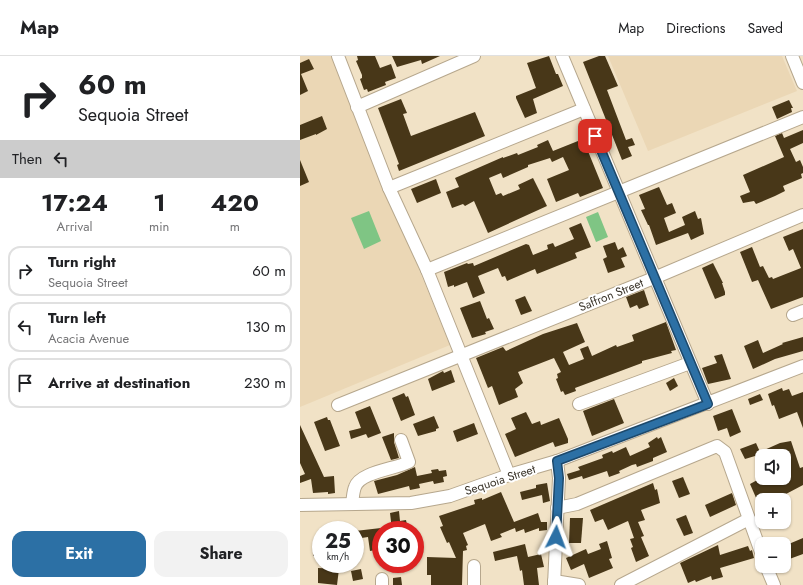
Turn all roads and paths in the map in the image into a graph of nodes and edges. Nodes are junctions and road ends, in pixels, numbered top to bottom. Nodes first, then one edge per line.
1 (338, 56) edge
2 (474, 56) edge
3 (562, 56) edge
4 (792, 56) edge
5 (800, 70) edge
6 (803, 83) edge
7 (357, 107) junction
8 (584, 108) junction
9 (803, 117) edge
10 (389, 188) junction
11 (618, 191) junction
12 (803, 216) edge
13 (428, 270) junction
14 (654, 278) junction
15 (462, 355) junction
16 (690, 363) junction
17 (803, 366) edge
18 (579, 404) dead end
19 (708, 404) junction
20 (338, 405) dead end
21 (401, 440) dead end
22 (557, 461) junction
23 (509, 476) junction
24 (352, 503) junction
25 (300, 505) edge
26 (557, 508) junction
27 (748, 519) junction
28 (755, 537) edge
29 (474, 566) dead end
30 (769, 573) edge
31 (554, 583) edge
32 (474, 585) edge
33 (579, 585) edge
34 (621, 585) edge
35 (774, 585) edge

1 - 7 street
2 - 7 street
3 - 8 street
4 - 5 street
5 - 6 street
7 - 10 street
8 - 10 street
8 - 11 street
9 - 11 street
10 - 13 street
11 - 13 street
11 - 14 street
12 - 14 street, Saffron Street
13 - 15 street
14 - 15 street, Saffron Street
14 - 16 street
15 - 20 street, Saffron Street
15 - 23 street
16 - 18 street
16 - 19 street
17 - 19 street, Sequoia Street
19 - 22 street, Sequoia Street
21 - 24 street
22 - 23 street, Sequoia Street
22 - 26 street
23 - 24 street, Sequoia Street
24 - 25 street, Sequoia Street
26 - 27 street
26 - 31 street
27 - 28 street
27 - 34 street
29 - 32 street
30 - 35 street
31 - 33 street

